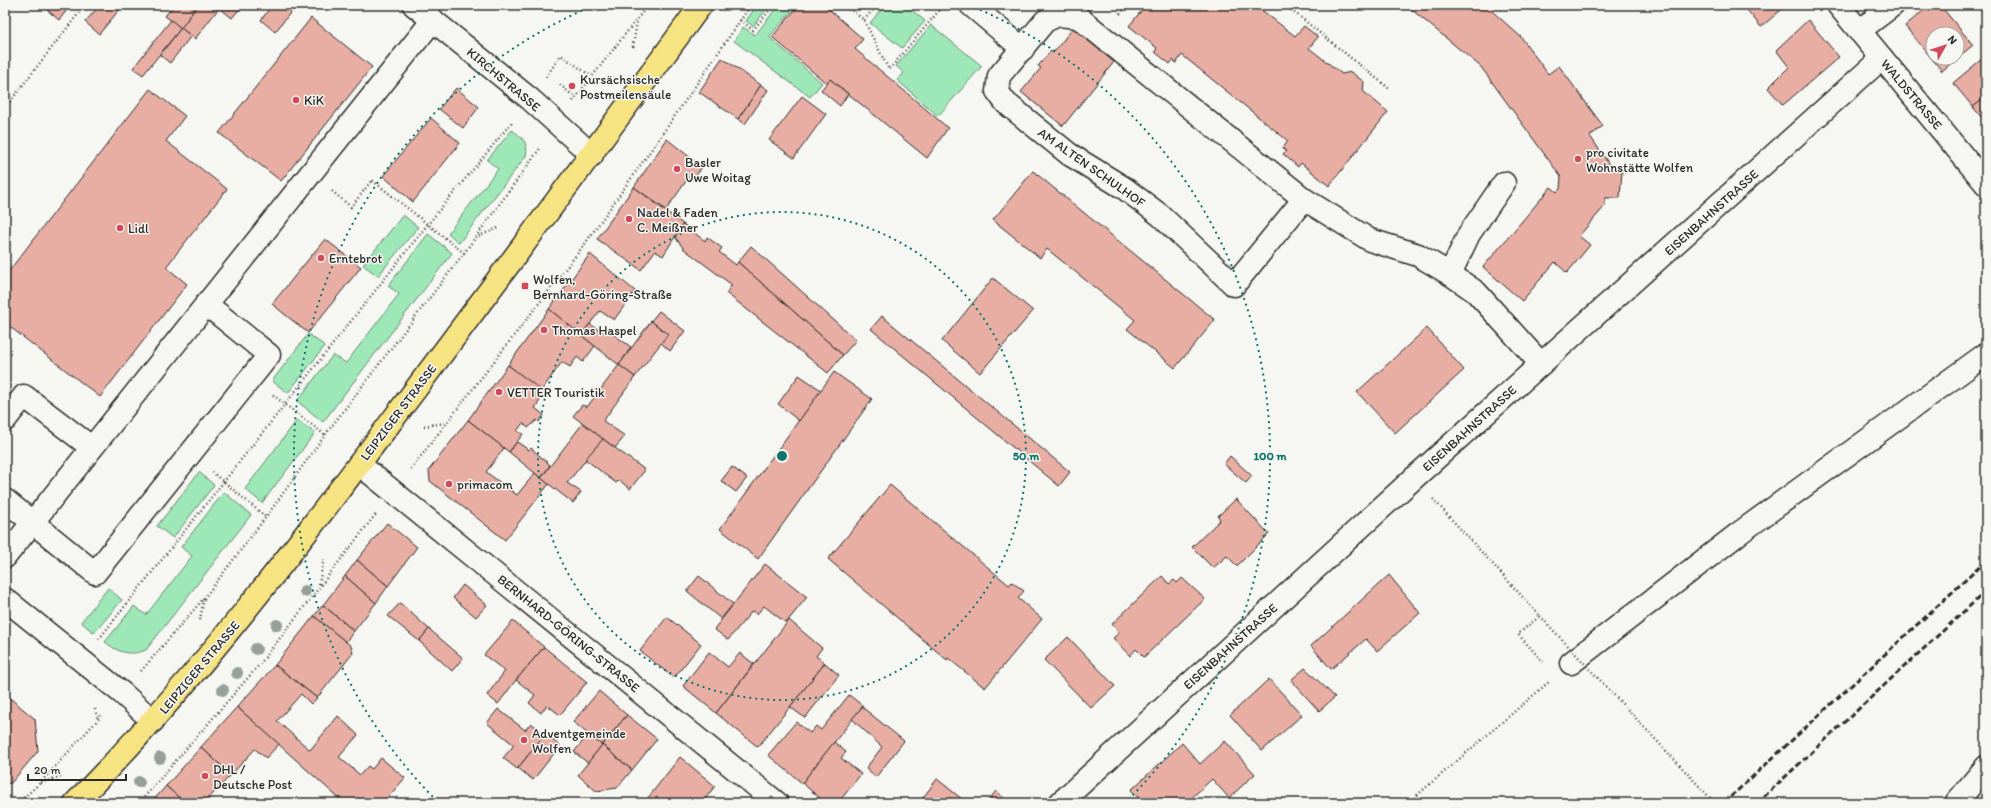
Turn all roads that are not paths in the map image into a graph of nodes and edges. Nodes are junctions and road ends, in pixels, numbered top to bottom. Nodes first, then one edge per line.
1 (414, 5) edge
2 (701, 5) edge
3 (971, 5) edge
4 (1838, 5) edge
5 (1893, 5) edge
6 (433, 20) junction
7 (1859, 31) junction
8 (1023, 49) junction
9 (1882, 58) junction
10 (592, 155) junction
11 (1504, 183) dead end
12 (1986, 184) edge
13 (1304, 199) junction
14 (1450, 274) junction
15 (206, 304) junction
16 (1986, 354) edge
17 (1541, 364) junction
18 (5, 420) edge
19 (91, 447) junction
20 (359, 464) junction
21 (5, 500) edge
22 (32, 522) junction
23 (5, 557) edge
24 (5, 599) edge
25 (1563, 670) road end
26 (153, 721) junction
27 (1986, 767) edge
28 (75, 803) edge
29 (777, 803) edge
30 (1060, 803) edge
31 (1956, 803) edge

1 - 6 street, KIRCHSTRASSE
2 - 10 main road, LEIPZIGER STRASSE
3 - 8 street
4 - 7 street, WALDSTRASSE
5 - 7 street
6 - 10 street, KIRCHSTRASSE
6 - 15 street
7 - 9 street, WALDSTRASSE
8 - 13 street, AM ALTEN SCHULHOF
8 - 13 street, AM ALTEN SCHULHOF
9 - 12 street, WALDSTRASSE
9 - 17 street, EISENBAHNSTRASSE
10 - 20 main road, LEIPZIGER STRASSE
11 - 14 street
13 - 14 street, AM ALTEN SCHULHOF
14 - 17 street, AM ALTEN SCHULHOF
15 - 19 street
15 - 22 street
16 - 25 street
17 - 30 street, EISENBAHNSTRASSE
18 - 19 street
19 - 22 street
20 - 26 main road, LEIPZIGER STRASSE
20 - 29 street, BERNHARD-GÖRING-STRASSE
21 - 22 street
22 - 23 street
24 - 26 street
26 - 28 main road, LEIPZIGER STRASSE
27 - 31 street

